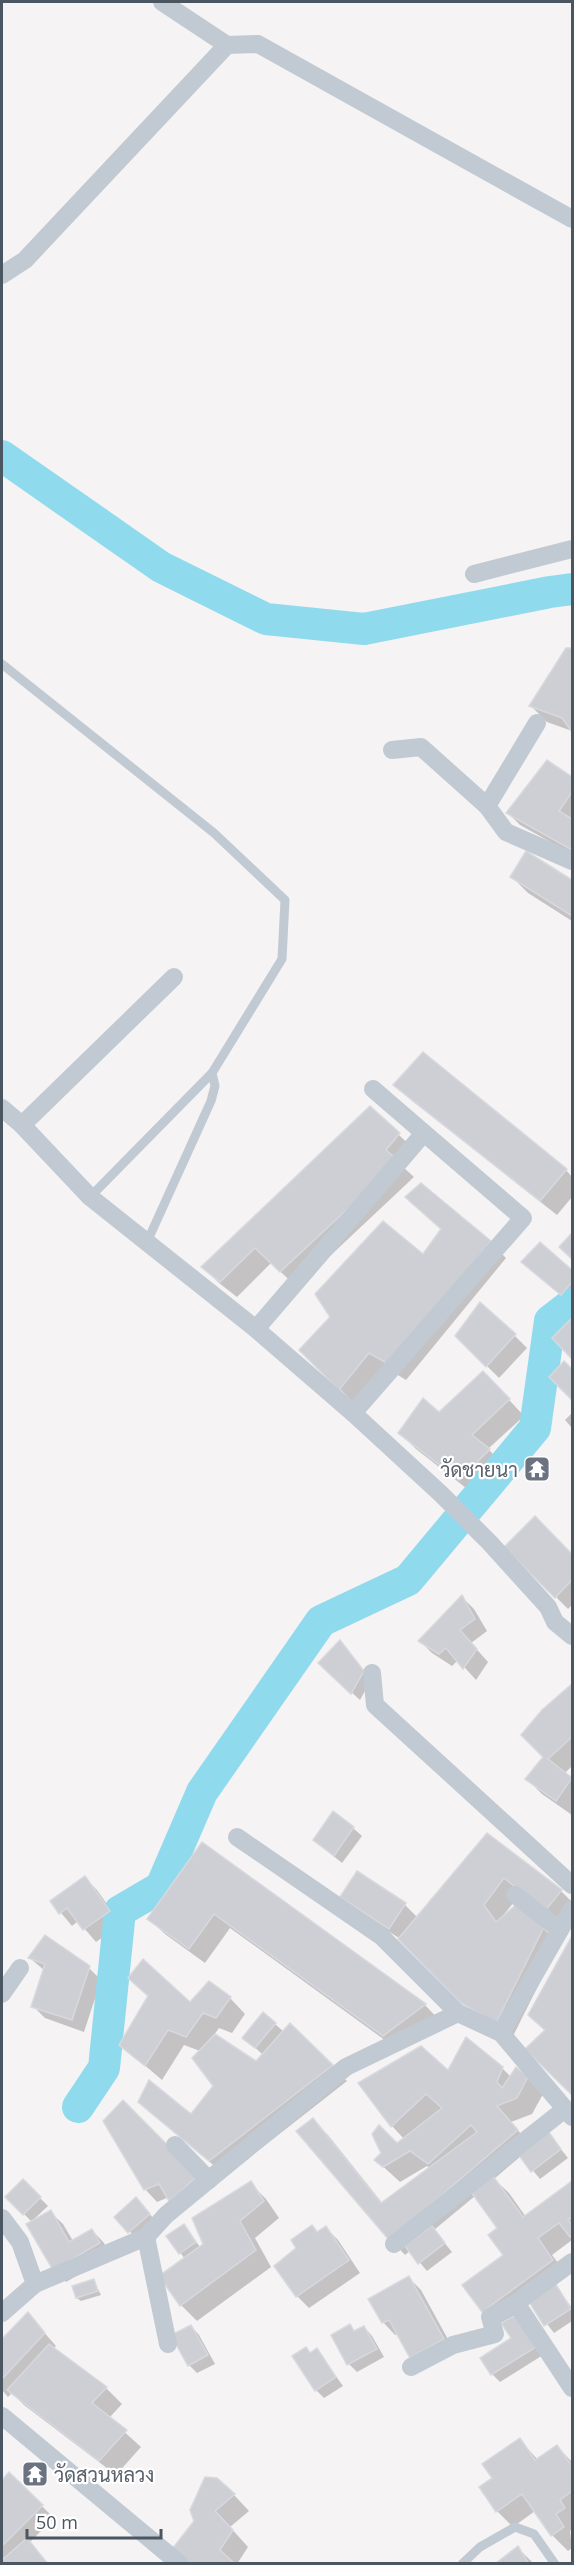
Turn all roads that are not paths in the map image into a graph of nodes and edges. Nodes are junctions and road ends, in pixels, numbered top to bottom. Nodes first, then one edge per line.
1 (162, 2) edge
2 (227, 45) junction
3 (573, 219) edge
4 (2, 275) edge
5 (573, 549) edge
6 (474, 574) dead end
7 (2, 664) edge
8 (537, 723) dead end
9 (392, 750) dead end
10 (487, 806) junction
11 (573, 861) edge
12 (174, 977) dead end
13 (212, 1073) junction
14 (373, 1089) dead end
15 (2, 1107) edge
16 (22, 1125) junction
17 (424, 1133) junction
18 (90, 1197) junction
19 (147, 1242) junction
20 (256, 1329) junction
21 (353, 1413) junction
22 (573, 1636) edge
23 (372, 1674) dead end
24 (237, 1837) dead end
25 (573, 1885) edge
26 (515, 1895) dead end
27 (573, 1909) edge
28 (560, 1930) junction
29 (20, 1968) dead end
30 (2, 1994) edge
31 (458, 2013) junction
32 (501, 2033) junction
33 (569, 2113) edge
34 (175, 2145) dead end
35 (209, 2180) junction
36 (2, 2218) edge
37 (146, 2237) junction
38 (394, 2244) dead end
39 (573, 2262) edge
40 (35, 2284) junction
41 (516, 2303) junction
42 (2, 2313) edge
43 (168, 2344) dead end
44 (411, 2367) dead end
45 (573, 2388) edge
46 (2, 2416) edge
47 (180, 2564) edge
48 (462, 2564) edge
49 (555, 2564) edge

1 - 2 street
2 - 3 street
2 - 4 street
5 - 6 street
7 - 13 lane
8 - 10 street
9 - 10 street
10 - 11 street
12 - 16 street
13 - 18 lane
13 - 19 lane
14 - 17 street
15 - 16 street
16 - 18 street
17 - 20 street
17 - 21 street
18 - 19 street
19 - 20 street
20 - 21 street
21 - 22 street
23 - 25 street
24 - 31 street
26 - 28 street
27 - 28 street
28 - 32 street
29 - 30 street
31 - 32 street
31 - 35 street
32 - 33 street
33 - 38 street
34 - 35 street
35 - 37 street
36 - 40 street
37 - 40 street
37 - 43 street
39 - 41 street
40 - 42 street
41 - 44 street
41 - 45 street
46 - 47 street
48 - 49 lane

